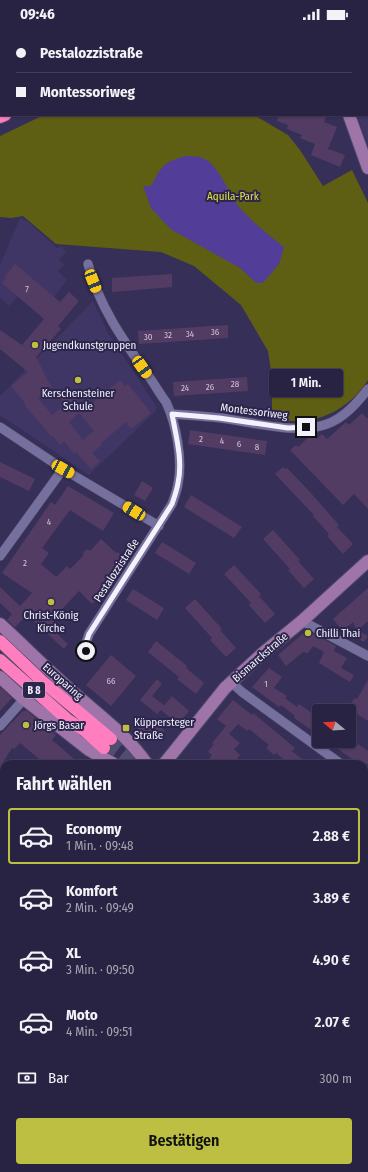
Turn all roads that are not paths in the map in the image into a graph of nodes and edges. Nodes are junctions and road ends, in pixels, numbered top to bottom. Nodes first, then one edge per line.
1 (349, 116) edge
2 (368, 168) edge
3 (88, 264) dead end
4 (368, 389) edge
5 (172, 414) junction
6 (0, 427) edge
7 (63, 469) junction
8 (159, 526) junction
9 (0, 556) edge
10 (368, 561) edge
11 (302, 620) junction
12 (0, 624) edge
13 (0, 641) edge
14 (86, 651) dead end
15 (368, 656) edge
16 (0, 660) edge
17 (0, 677) edge
18 (231, 682) junction
19 (24, 699) junction
20 (0, 726) edge
21 (106, 760) tunnel mouth
22 (144, 760) edge
23 (167, 760) edge
24 (336, 760) edge

1 - 2 main road
3 - 5 street, Pestalozzistraße
4 - 5 street, Montessoriweg
5 - 8 street, Pestalozzistraße
6 - 7 street
7 - 8 street
7 - 9 street
8 - 14 street, Pestalozzistraße
10 - 11 main road, Bismarckstraße
11 - 15 street
11 - 18 main road, Bismarckstraße
12 - 22 main road
13 - 16 highway, Europaring / B 8
17 - 19 main road
18 - 23 main road, Bismarckstraße
18 - 24 street
19 - 20 street
19 - 21 main road

